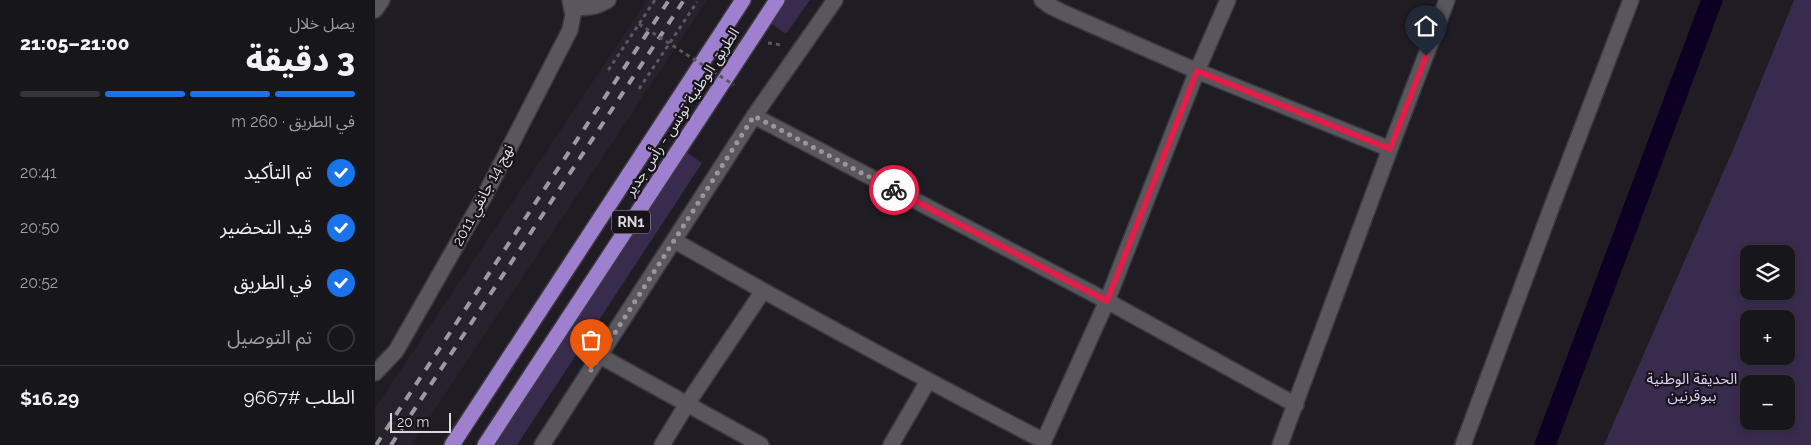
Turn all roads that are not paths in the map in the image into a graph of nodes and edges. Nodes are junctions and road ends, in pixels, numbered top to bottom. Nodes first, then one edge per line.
1 (382, 0) edge
2 (608, 0) edge
3 (743, 0) edge
4 (777, 0) edge
5 (835, 0) edge
6 (1042, 0) edge
7 (1228, 0) edge
8 (1447, 0) edge
9 (1631, 0) edge
10 (571, 4) edge
11 (375, 10) edge
12 (1197, 71) junction
13 (754, 116) junction
14 (1390, 149) junction
15 (675, 241) junction
16 (763, 291) junction
17 (1107, 301) junction
18 (600, 356) junction
19 (375, 373) edge
20 (928, 381) junction
21 (687, 404) junction
22 (1295, 405) junction
23 (1043, 443) edge
24 (452, 445) edge
25 (485, 445) edge
26 (542, 445) edge
27 (662, 445) edge
28 (761, 445) edge
29 (891, 445) edge
30 (1280, 445) edge
31 (1463, 445) edge

1 - 11 street
2 - 10 street
3 - 24 highway, الطريق الوطنية تونس - رأس جدير / RN1
4 - 25 highway, الطريق الوطنية تونس - رأس جدير / RN1
5 - 13 street
6 - 12 street
7 - 12 street
8 - 14 street
9 - 31 street
10 - 19 street, نهج 14 جانفي 2011
12 - 14 street
12 - 17 street
13 - 15 street
13 - 17 street
14 - 22 street
15 - 16 street
15 - 18 street
16 - 20 street
16 - 21 street
17 - 22 street
17 - 23 street
18 - 21 street
18 - 26 street
20 - 23 street
20 - 29 street
21 - 27 street
21 - 28 street
22 - 30 street

